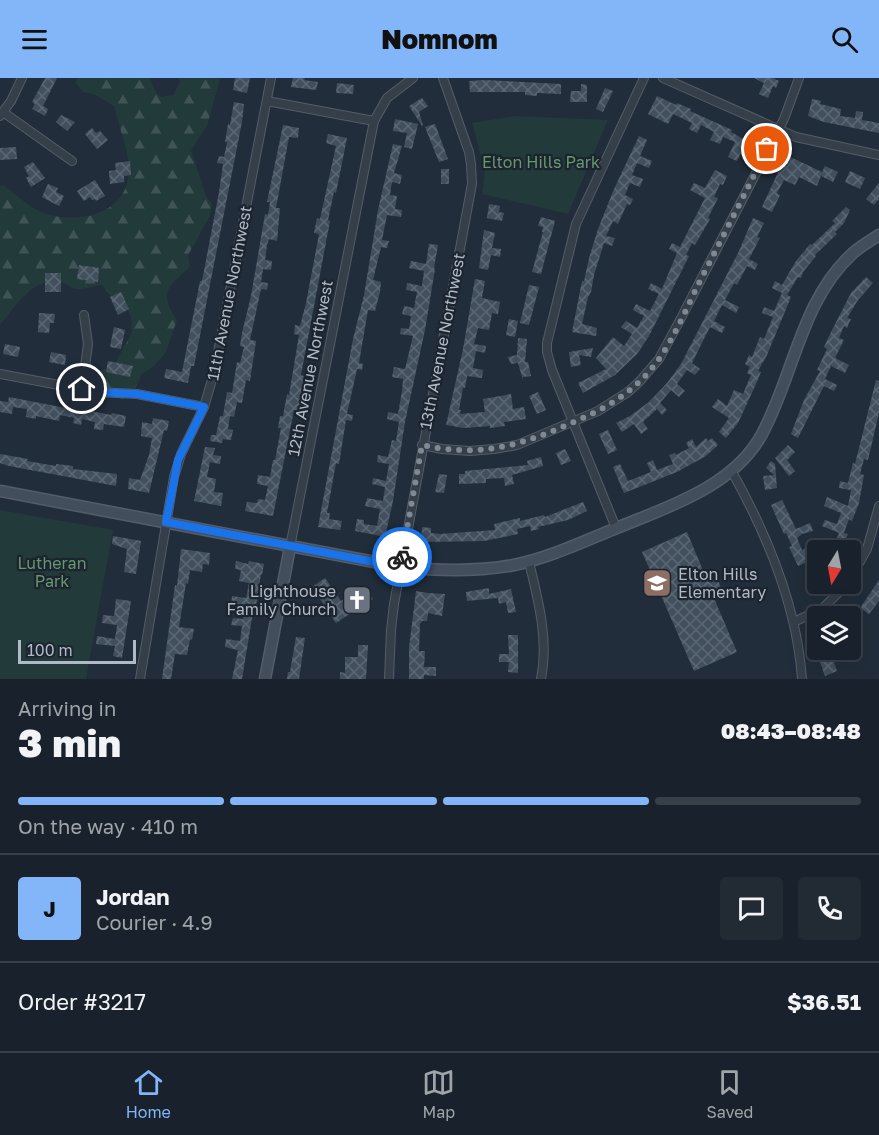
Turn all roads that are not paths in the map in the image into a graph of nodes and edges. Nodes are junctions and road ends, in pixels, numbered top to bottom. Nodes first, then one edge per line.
1 (22, 78) edge
2 (271, 78) edge
3 (412, 78) edge
4 (443, 78) edge
5 (644, 78) edge
6 (663, 78) edge
7 (799, 78) edge
8 (267, 101) junction
9 (2, 114) edge
10 (374, 121) junction
11 (778, 129) junction
12 (879, 155) edge
13 (72, 161) dead end
14 (879, 235) edge
15 (84, 315) dead end
16 (0, 374) edge
17 (82, 389) junction
18 (204, 407) junction
19 (573, 422) junction
20 (422, 445) junction
21 (731, 470) junction
22 (0, 491) edge
23 (879, 506) edge
24 (166, 522) junction
25 (616, 528) junction
26 (290, 547) junction
27 (861, 560) edge
28 (529, 562) junction
29 (400, 567) junction
30 (837, 594) edge
31 (794, 622) junction
32 (140, 679) edge
33 (265, 679) edge
34 (389, 679) edge
35 (541, 679) edge
36 (802, 679) edge

1 - 9 street
2 - 8 street, 11th Avenue Northwest
3 - 10 street, 12th Avenue Northwest
4 - 20 street, 13th Avenue Northwest
5 - 19 street
6 - 11 street
7 - 11 street
8 - 10 street
8 - 18 street, 11th Avenue Northwest
9 - 13 street
10 - 26 street, 12th Avenue Northwest
11 - 12 street
11 - 19 street
14 - 21 main road
15 - 17 street
16 - 17 street
17 - 18 street
18 - 24 street, 11th Avenue Northwest
19 - 20 street
19 - 25 street
20 - 29 street, 13th Avenue Northwest
21 - 25 main road
21 - 31 street
22 - 24 main road
23 - 27 street
24 - 26 main road
24 - 32 street, 11th Avenue Northwest
25 - 28 main road
26 - 29 main road
26 - 33 main road, 12th Avenue Northwest
28 - 29 main road
28 - 35 street
29 - 34 street, 13th Avenue Northwest
30 - 31 street
31 - 36 street

